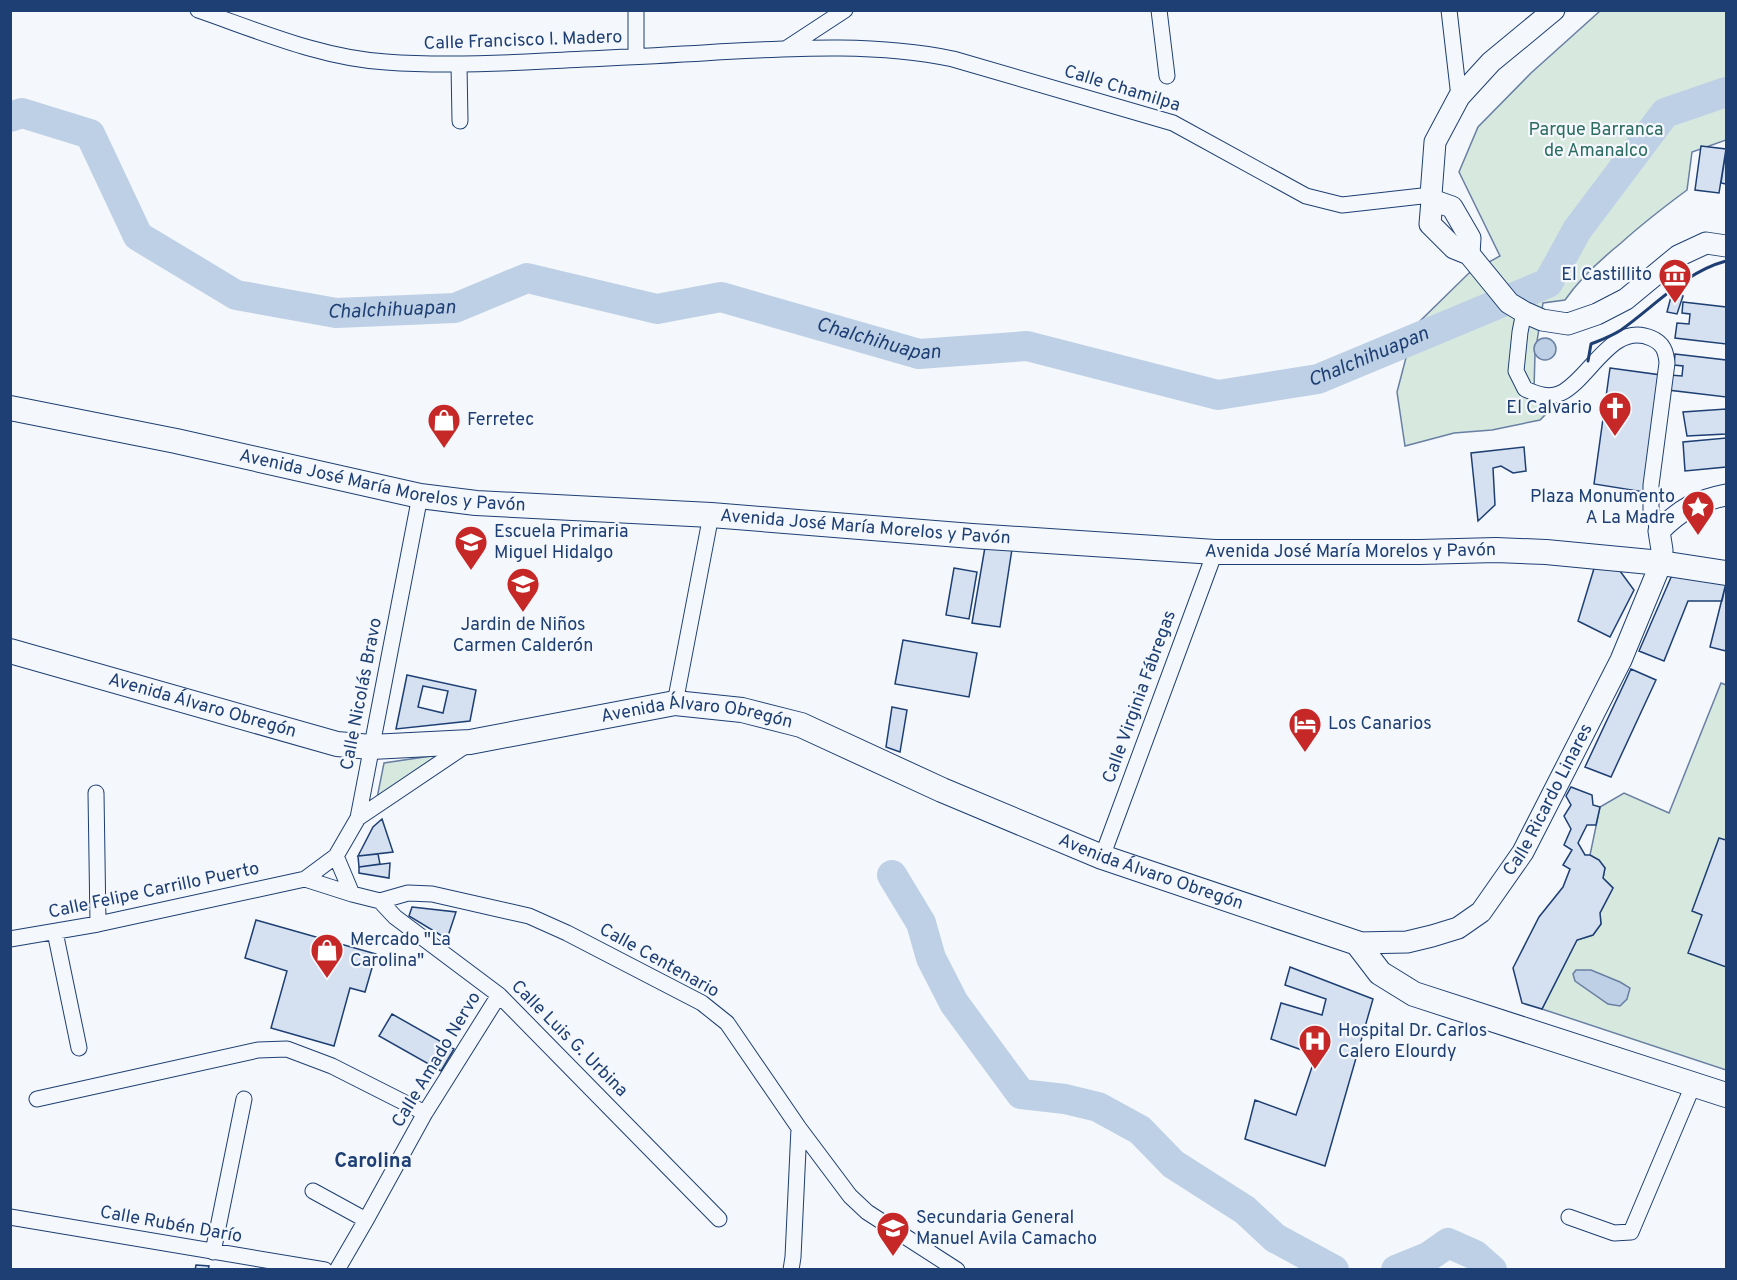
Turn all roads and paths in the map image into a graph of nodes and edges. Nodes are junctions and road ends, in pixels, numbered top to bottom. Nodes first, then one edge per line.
1 (198, 10) edge
2 (636, 10) edge
3 (845, 10) edge
4 (1159, 10) edge
5 (1449, 10) edge
6 (1554, 10) edge
7 (787, 48) junction
8 (636, 57) junction
9 (459, 65) junction
10 (1167, 76) dead end
11 (1459, 97) junction
12 (460, 121) dead end
13 (1431, 197) junction
14 (1726, 246) edge
15 (1517, 308) junction
16 (10, 408) edge
17 (1726, 495) edge
18 (420, 496) junction
19 (711, 515) junction
20 (1659, 531) junction
21 (1215, 552) junction
22 (1661, 563) junction
23 (1726, 573) edge
24 (10, 651) edge
25 (675, 703) junction
26 (470, 742) junction
27 (371, 747) junction
28 (96, 793) dead end
29 (358, 818) junction
30 (336, 856) junction
31 (1102, 857) junction
32 (305, 879) junction
33 (352, 894) junction
34 (380, 901) junction
35 (98, 924) junction
36 (55, 932) junction
37 (10, 939) edge
38 (1357, 943) junction
39 (499, 995) junction
40 (79, 1048) dead end
41 (1694, 1083) junction
42 (1726, 1095) edge
43 (37, 1099) dead end
44 (244, 1099) dead end
45 (425, 1113) junction
46 (800, 1128) junction
47 (313, 1191) dead end
48 (10, 1217) edge
49 (1569, 1217) dead end
50 (719, 1219) dead end
51 (366, 1221) junction
52 (213, 1252) junction
53 (325, 1269) edge
54 (337, 1269) edge
55 (791, 1269) edge
56 (957, 1269) edge

1 - 9 street, Calle Francisco I. Madero
2 - 8 street
3 - 7 street, Calle Francisco I. Madero
4 - 10 street
5 - 11 street
6 - 11 street
7 - 8 street, Calle Francisco I. Madero
7 - 13 street, Calle Chamilpa
8 - 9 street, Calle Francisco I. Madero
9 - 12 street
11 - 13 street
13 - 15 street
14 - 15 street
15 - 20 street
16 - 18 main road, Avenida José María Morelos y Pavón
17 - 20 street
18 - 19 main road, Avenida José María Morelos y Pavón
18 - 27 street, Calle Nicolás Bravo
19 - 21 main road, Avenida José María Morelos y Pavón
19 - 25 street
20 - 22 street
21 - 22 main road, Avenida José María Morelos y Pavón
21 - 31 street, Calle Virginia Fábregas
22 - 23 main road, Avenida José María Morelos y Pavón
22 - 38 street, Calle Ricardo Linares
24 - 27 main road, Avenida Álvaro Obregón
25 - 26 main road, Avenida Álvaro Obregón
25 - 31 main road, Avenida Álvaro Obregón
26 - 27 main road, Avenida Álvaro Obregón
26 - 29 street
27 - 29 street, Calle Nicolás Bravo
28 - 35 street
29 - 30 street, Calle Nicolás Bravo
30 - 32 street, Calle Nicolás Bravo
30 - 33 street
31 - 38 main road, Avenida Álvaro Obregón
32 - 33 street
32 - 35 street, Calle Felipe Carrillo Puerto
33 - 34 street
34 - 39 street, Calle Luis G. Urbina
34 - 46 street, Calle Centenario
35 - 36 street, Calle Felipe Carrillo Puerto
36 - 37 street, Calle Felipe Carrillo Puerto
36 - 40 street
38 - 41 main road
39 - 45 street, Calle Amado Nervo
39 - 50 street, Calle Luis G. Urbina
41 - 42 main road
41 - 49 street
43 - 45 street
44 - 52 street
45 - 51 street, Calle Amado Nervo
46 - 55 street
46 - 56 street, Calle Centenario
47 - 51 street
48 - 52 street, Calle Rubén Darío
51 - 54 street, Calle Amado Nervo
52 - 53 street, Calle Rubén Darío

